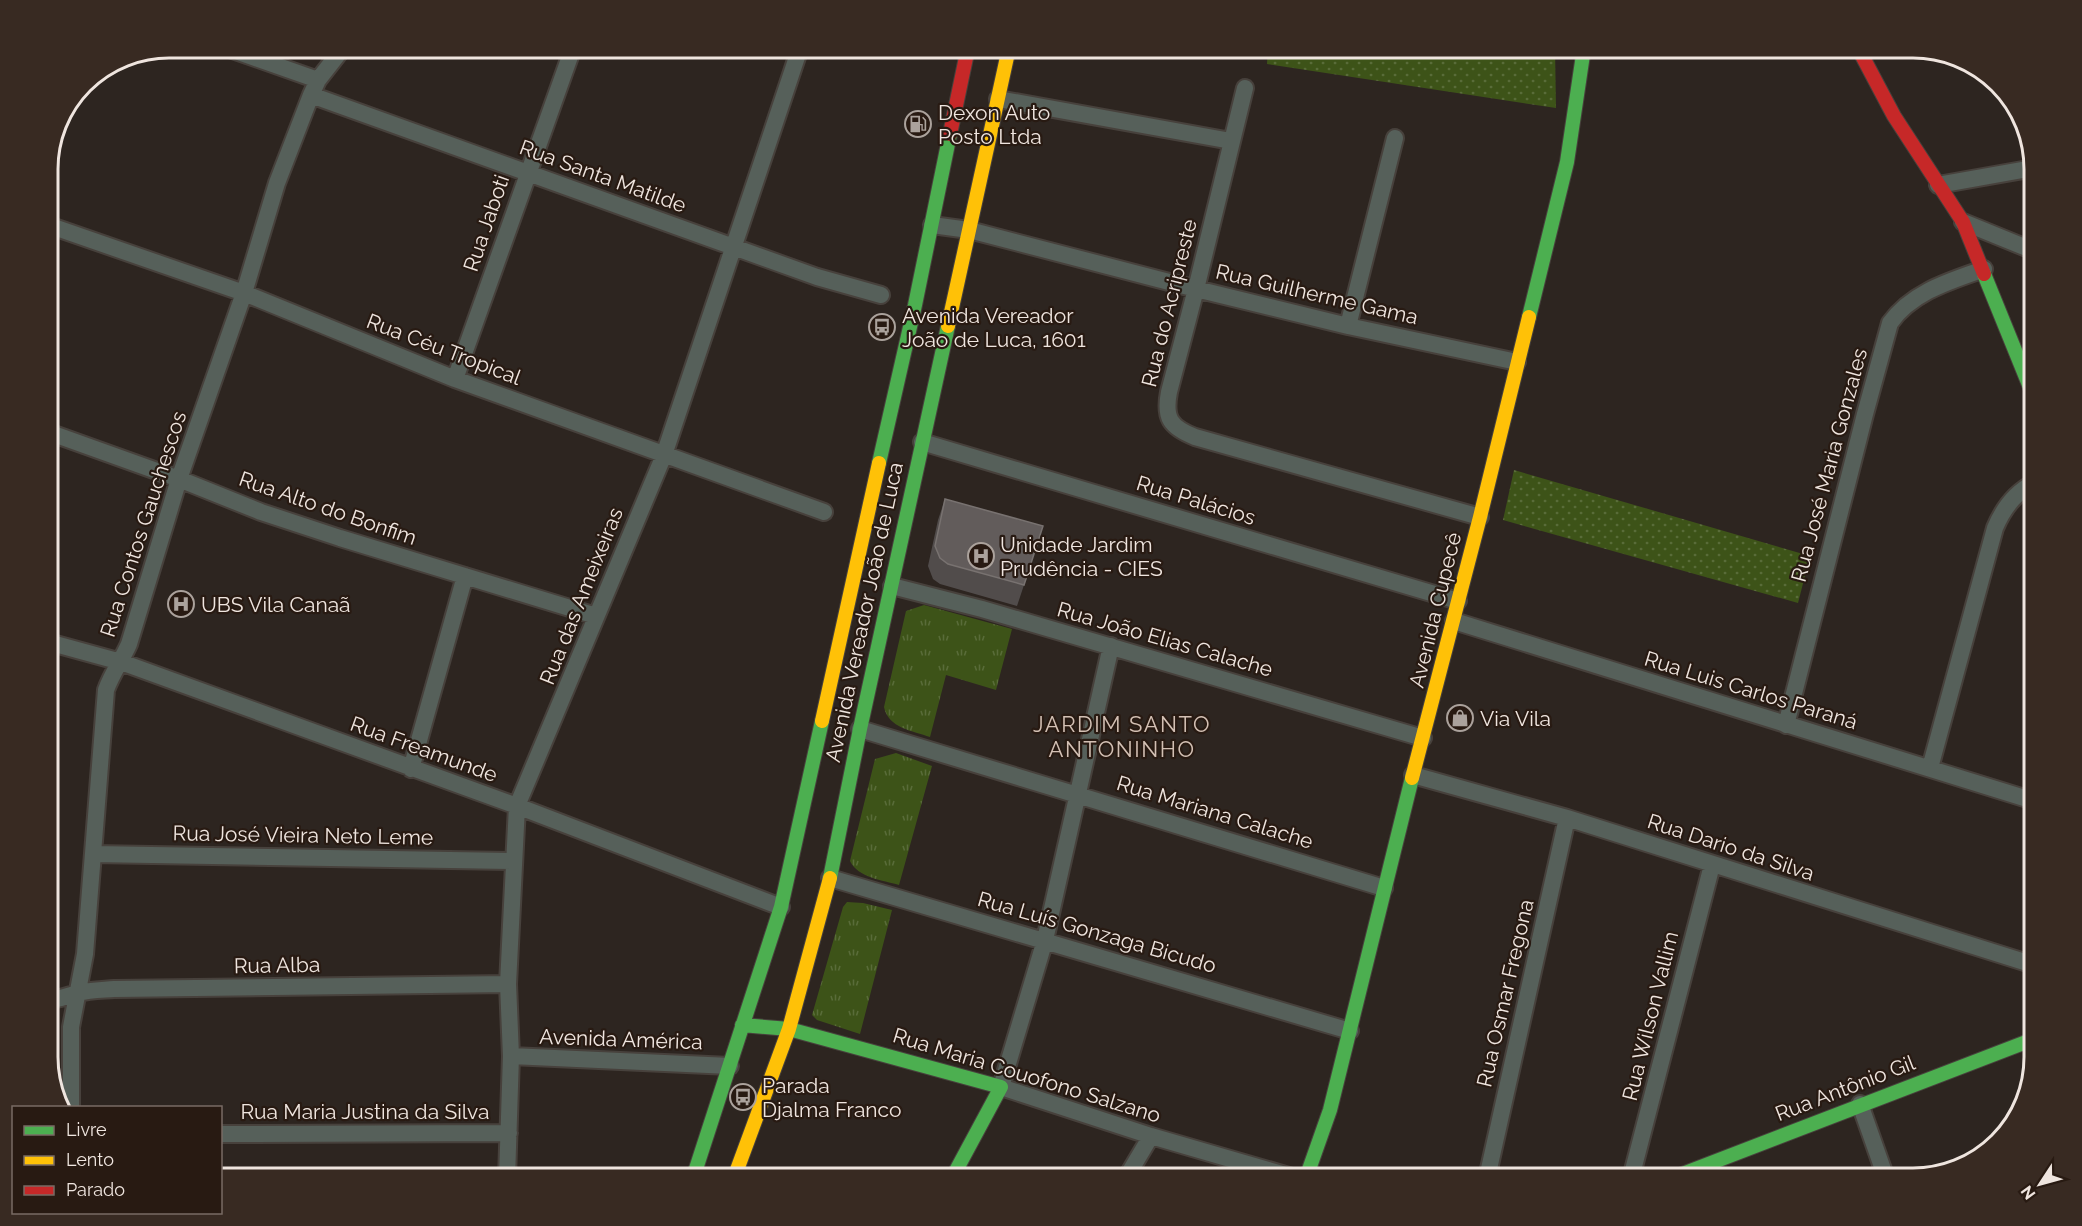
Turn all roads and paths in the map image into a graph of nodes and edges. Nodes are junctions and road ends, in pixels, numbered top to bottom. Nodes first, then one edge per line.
1 (249, 58) edge
2 (336, 58) edge
3 (569, 58) edge
4 (797, 58) edge
5 (966, 58) edge
6 (1007, 58) edge
7 (1583, 58) edge
8 (1865, 58) edge
9 (315, 88) junction
10 (1245, 88) dead end
11 (998, 99) junction
12 (1395, 138) dead end
13 (1231, 141) junction
14 (2023, 170) edge
15 (527, 173) junction
16 (1938, 185) junction
17 (1963, 222) junction
18 (932, 225) junction
19 (59, 229) edge
20 (969, 230) junction
21 (733, 247) junction
22 (2023, 247) edge
23 (1984, 269) junction
24 (1196, 289) junction
25 (244, 293) junction
26 (881, 295) dead end
27 (1348, 326) junction
28 (1517, 362) junction
29 (2023, 369) edge
30 (455, 379) junction
31 (59, 436) edge
32 (922, 442) junction
33 (664, 455) junction
34 (179, 479) junction
35 (2023, 490) edge
36 (824, 512) dead end
37 (1480, 517) junction
38 (465, 576) junction
39 (892, 586) junction
40 (1458, 601) junction
41 (596, 616) junction
42 (1454, 621) junction
43 (59, 645) edge
44 (1111, 646) junction
45 (121, 662) junction
46 (1786, 725) junction
47 (860, 729) junction
48 (1423, 738) junction
49 (1930, 768) junction
50 (411, 769) junction
51 (1413, 775) junction
52 (1079, 794) junction
53 (2024, 798) edge
54 (517, 806) junction
55 (1567, 818) junction
56 (93, 854) junction
57 (513, 861) junction
58 (1712, 865) junction
59 (830, 878) junction
60 (1384, 888) junction
61 (781, 907) junction
62 (1045, 940) junction
63 (2024, 962) edge
64 (508, 984) junction
65 (77, 993) junction
66 (59, 999) edge
67 (742, 1025) junction
68 (789, 1029) junction
69 (1350, 1031) junction
70 (2024, 1043) edge
71 (511, 1056) junction
72 (730, 1066) junction
73 (1001, 1087) junction
74 (1860, 1104) junction
75 (71, 1106) edge
76 (509, 1133) junction
77 (222, 1134) edge
78 (1151, 1136) junction
79 (507, 1168) edge
80 (696, 1168) edge
81 (738, 1168) edge
82 (957, 1168) edge
83 (1132, 1168) edge
84 (1261, 1168) edge
85 (1310, 1168) edge
86 (1489, 1168) edge
87 (1634, 1168) edge
88 (1697, 1168) edge
89 (1882, 1168) edge

1 - 9 street, Rua Santa Matilde
2 - 9 street, Rua Contos Gauchescos
3 - 15 street, Rua Jaboti
4 - 21 street, Rua das Ameixeiras
5 - 18 main road, Avenida Vereador João de Luca
6 - 11 main road, Avenida Vereador João de Luca
7 - 28 main road, Avenida Cupecê
8 - 16 main road
9 - 15 street, Rua Santa Matilde
9 - 25 street, Rua Contos Gauchescos
10 - 13 street, Rua do Acripreste
11 - 13 street
11 - 20 main road, Avenida Vereador João de Luca
12 - 27 street
13 - 24 street, Rua do Acripreste
14 - 16 street
15 - 21 street, Rua Santa Matilde
15 - 30 street, Rua Jaboti
16 - 17 main road
17 - 22 street
17 - 23 main road
18 - 20 street, Rua Guilherme Gama
18 - 61 main road, Avenida Vereador João de Luca
19 - 25 street, Rua Céu Tropical
20 - 24 street, Rua Guilherme Gama
20 - 32 main road, Avenida Vereador João de Luca
21 - 26 street, Rua Santa Matilde
21 - 33 street, Rua das Ameixeiras
23 - 29 main road
23 - 46 street, Rua José Maria Gonzales
24 - 27 street, Rua Guilherme Gama
24 - 37 street, Rua do Acripreste
25 - 30 street, Rua Céu Tropical
25 - 34 street, Rua Contos Gauchescos
27 - 28 street, Rua Guilherme Gama
28 - 37 main road, Avenida Cupecê
30 - 33 street, Rua Céu Tropical
31 - 34 street, Rua Alto do Bonfim
32 - 39 main road, Avenida Vereador João de Luca
32 - 40 street, Rua Palácios
33 - 36 street, Rua Céu Tropical
33 - 41 street, Rua das Ameixeiras
34 - 38 street, Rua Alto do Bonfim
34 - 45 street, Rua Contos Gauchescos
35 - 49 street
37 - 40 main road, Avenida Cupecê
38 - 41 street, Rua Alto do Bonfim
38 - 50 street
39 - 44 street, Rua João Elias Calache
39 - 47 main road, Avenida Vereador João de Luca
40 - 42 main road, Avenida Cupecê
41 - 54 street, Rua das Ameixeiras
42 - 46 street, Rua Luis Carlos Paraná
42 - 48 main road, Avenida Cupecê
43 - 45 street, Rua Freamunde
44 - 48 street, Rua João Elias Calache
44 - 52 street
45 - 50 street, Rua Freamunde
45 - 56 street, Rua Contos Gauchescos
46 - 49 street, Rua Luis Carlos Paraná
47 - 52 street, Rua Mariana Calache
47 - 59 main road, Avenida Vereador João de Luca
48 - 51 main road, Avenida Cupecê
49 - 53 street, Rua Luis Carlos Paraná
50 - 54 street, Rua Freamunde
51 - 55 street, Rua Dario da Silva
51 - 60 main road, Avenida Cupecê
52 - 60 street, Rua Mariana Calache
52 - 62 street
54 - 57 street, Rua das Ameixeiras
54 - 61 street, Rua Freamunde
55 - 58 street, Rua Dario da Silva
55 - 86 street, Rua Osmar Fregona
56 - 57 street, Rua José Vieira Neto Leme
56 - 65 street, Rua Contos Gauchescos
57 - 64 street, Rua das Ameixeiras
58 - 63 street, Rua Dario da Silva
58 - 87 street, Rua Wilson Vallim
59 - 62 street, Rua Luís Gonzaga Bicudo
59 - 68 main road, Avenida Vereador João de Luca
60 - 69 main road, Avenida Cupecê
61 - 67 main road, Avenida Vereador João de Luca
62 - 69 street, Rua Luís Gonzaga Bicudo
62 - 73 street
64 - 65 street, Rua Alba
64 - 71 street, Rua das Ameixeiras
65 - 66 street, Rua Alba
65 - 75 street, Rua Contos Gauchescos
67 - 68 main road, Rua Maria Couofono Salzano
67 - 72 main road, Avenida Vereador João de Luca
68 - 73 main road, Rua Maria Couofono Salzano
68 - 81 main road, Avenida Vereador João de Luca
69 - 85 main road, Avenida Cupecê
70 - 74 main road, Rua Antônio Gil
71 - 72 street, Avenida América
71 - 76 street, Rua das Ameixeiras
72 - 80 main road, Avenida Vereador João de Luca
73 - 78 street, Rua Maria Couofono Salzano
73 - 82 main road
74 - 88 main road, Rua Antônio Gil
74 - 89 street
76 - 77 street, Rua Maria Justina da Silva
76 - 79 street, Rua das Ameixeiras
78 - 83 street
78 - 84 street, Rua Maria Couofono Salzano

